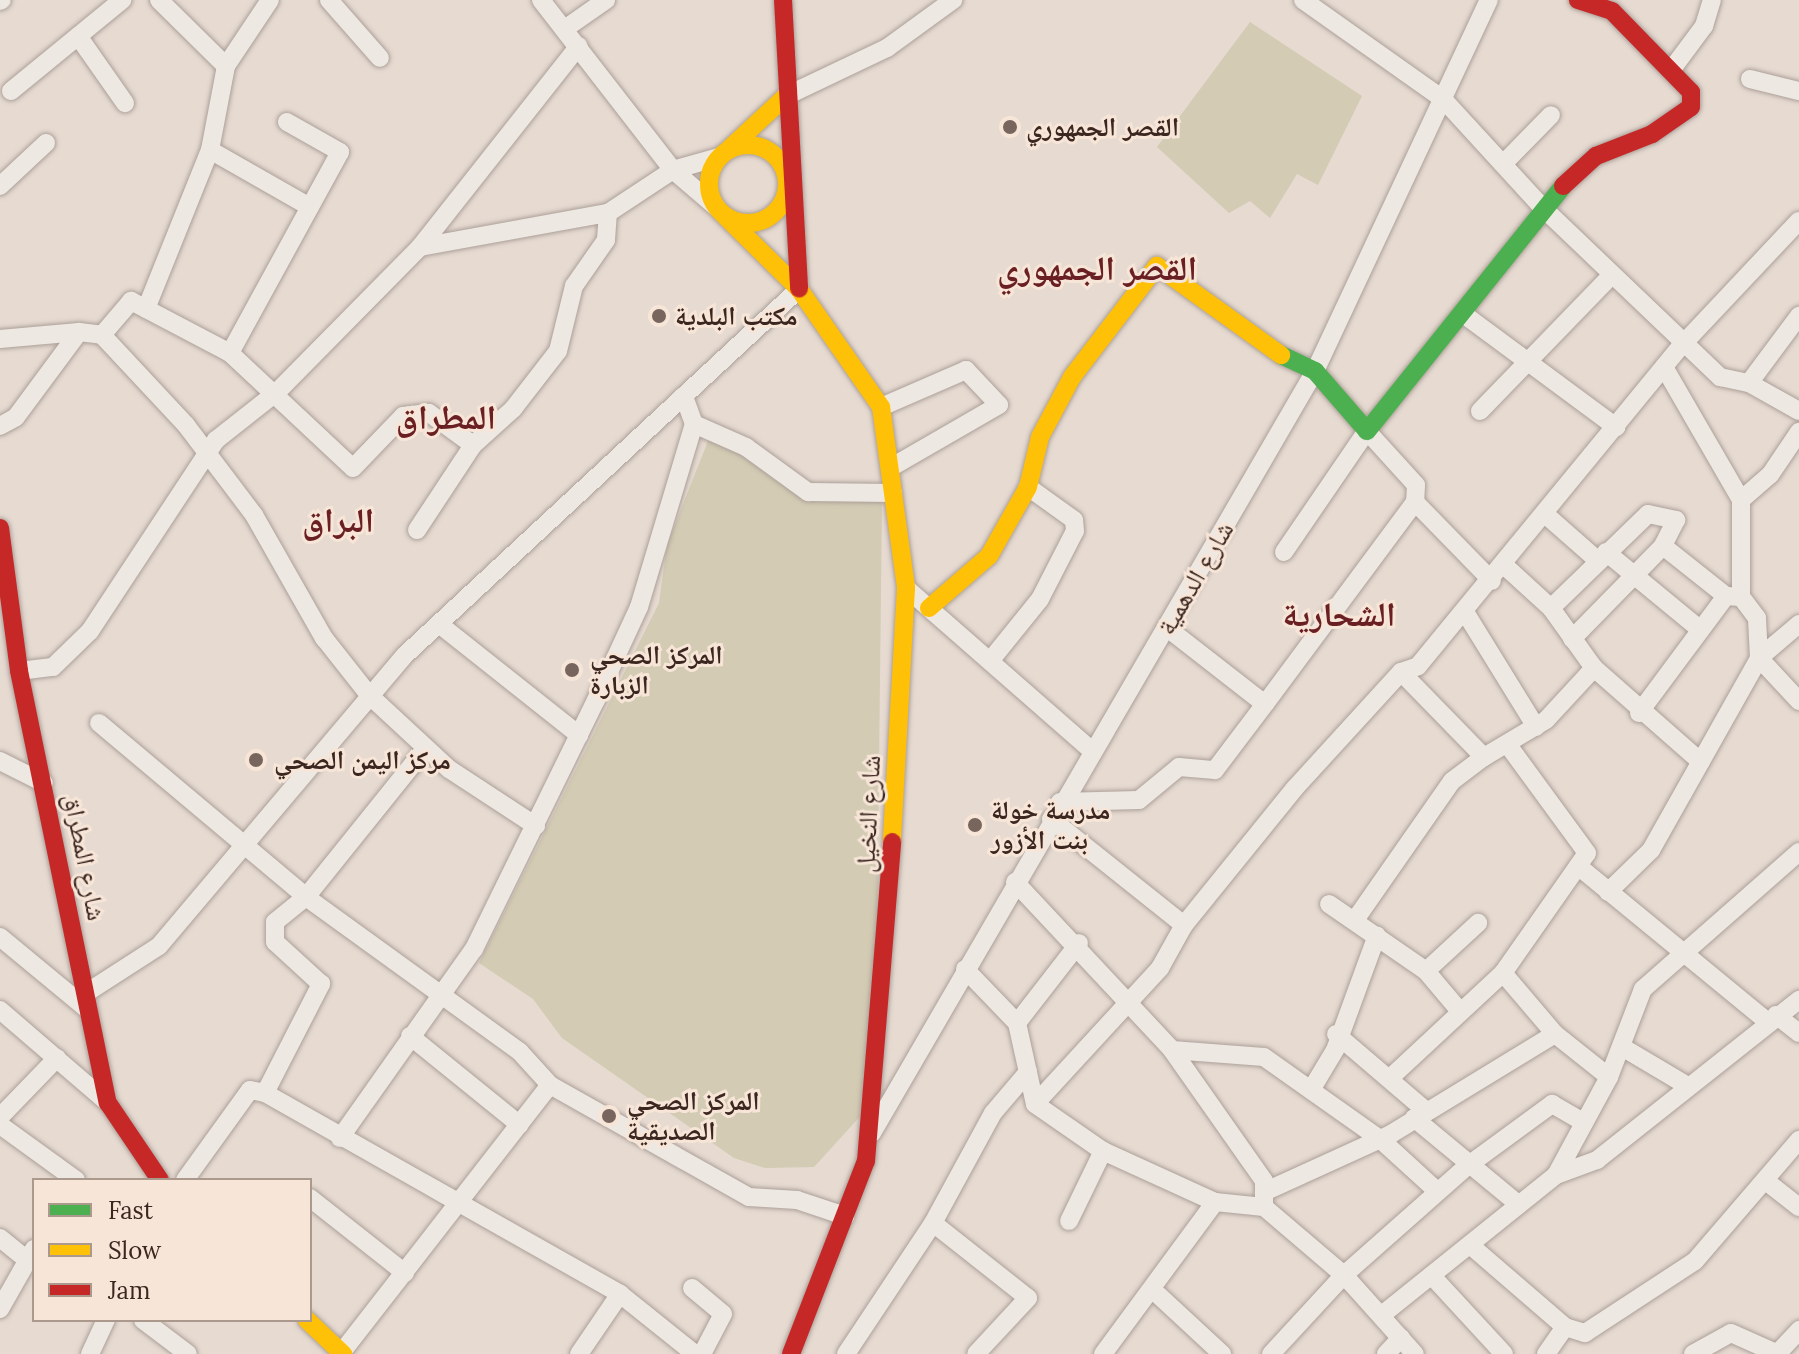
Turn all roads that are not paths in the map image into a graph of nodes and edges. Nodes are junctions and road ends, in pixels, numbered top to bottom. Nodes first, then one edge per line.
1 (122, 0) edge
2 (159, 0) edge
3 (270, 0) edge
4 (329, 0) edge
5 (541, 0) edge
6 (606, 0) edge
7 (783, 0) edge
8 (953, 0) edge
9 (1303, 0) edge
10 (1489, 0) edge
11 (1578, 0) edge
12 (1712, 0) edge
13 (1618, 5) edge
14 (566, 28) junction
15 (78, 36) junction
16 (579, 46) junction
17 (380, 58) dead end
18 (226, 66) junction
19 (1672, 69) junction
20 (1750, 79) dead end
21 (11, 91) dead end
22 (1799, 91) edge
23 (786, 96) junction
24 (1443, 99) junction
25 (125, 103) dead end
26 (1551, 115) dead end
27 (287, 122) dead end
28 (46, 143) dead end
29 (210, 150) junction
30 (723, 154) junction
31 (1504, 163) junction
32 (673, 170) junction
33 (788, 185) junction
34 (0, 186) edge
35 (1541, 206) junction
36 (310, 207) junction
37 (720, 212) junction
38 (608, 213) junction
39 (1799, 221) edge
40 (420, 247) junction
41 (1612, 275) junction
42 (799, 289) junction
43 (146, 309) junction
44 (1466, 316) junction
45 (1799, 316) edge
46 (79, 332) junction
47 (102, 335) junction
48 (0, 339) edge
49 (1681, 346) junction
50 (230, 353) junction
51 (1528, 362) junction
52 (1664, 367) junction
53 (1315, 371) junction
54 (1749, 383) junction
55 (278, 391) junction
56 (684, 396) junction
57 (881, 407) junction
58 (1480, 411) dead end
59 (1799, 411) edge
60 (694, 424) junction
61 (0, 426) edge
62 (1616, 427) junction
63 (1367, 431) junction
64 (1799, 432) edge
65 (473, 445) junction
66 (207, 455) junction
67 (890, 468) junction
68 (1028, 487) junction
69 (893, 493) junction
70 (1741, 500) junction
71 (1415, 502) junction
72 (1546, 515) junction
73 (0, 528) edge
74 (417, 530) dead end
75 (1663, 546) junction
76 (1284, 552) dead end
77 (1601, 556) junction
78 (1505, 566) junction
79 (1634, 577) junction
80 (1492, 581) junction
81 (906, 588) junction
82 (1734, 597) junction
83 (929, 608) junction
84 (1551, 608) junction
85 (1465, 612) junction
86 (439, 624) junction
87 (1799, 624) edge
88 (1166, 627) junction
89 (1697, 627) junction
90 (1572, 639) junction
91 (1759, 658) junction
92 (990, 661) junction
93 (1594, 668) junction
94 (19, 671) junction
95 (1401, 672) junction
96 (369, 695) junction
97 (1799, 701) edge
98 (1265, 704) junction
99 (1639, 713) junction
100 (99, 723) dead end
101 (1536, 727) junction
102 (579, 735) junction
103 (1508, 745) junction
104 (426, 748) junction
105 (1091, 750) junction
106 (1484, 757) junction
107 (0, 761) edge
108 (1701, 762) junction
109 (44, 783) junction
110 (1060, 802) junction
111 (1051, 819) junction
112 (536, 826) junction
113 (240, 844) junction
114 (1799, 852) edge
115 (1578, 866) junction
116 (1015, 882) junction
117 (1608, 892) junction
118 (306, 897) junction
119 (1329, 904) dead end
120 (1355, 920) junction
121 (1478, 923) dead end
122 (1184, 925) junction
123 (1377, 935) junction
124 (0, 937) edge
125 (1079, 943) junction
126 (1681, 950) junction
127 (965, 969) junction
128 (1426, 971) junction
129 (1503, 973) junction
130 (440, 998) junction
131 (1132, 999) junction
132 (1799, 1000) edge
133 (85, 1002) junction
134 (0, 1010) edge
135 (1459, 1010) junction
136 (1772, 1018) junction
137 (1017, 1023) junction
138 (1799, 1033) edge
139 (1336, 1034) junction
140 (1555, 1034) junction
141 (410, 1036) junction
142 (1622, 1047) junction
143 (1172, 1050) junction
144 (57, 1058) junction
145 (1028, 1072) junction
146 (1609, 1077) junction
147 (1390, 1078) junction
148 (550, 1085) junction
149 (1686, 1085) junction
150 (1311, 1090) junction
151 (265, 1093) junction
152 (108, 1103) junction
153 (1035, 1104) junction
154 (1420, 1114) junction
155 (0, 1117) edge
156 (1581, 1121) junction
157 (0, 1125) edge
158 (520, 1125) junction
159 (340, 1138) junction
160 (868, 1139) junction
161 (1380, 1139) junction
162 (1799, 1140) edge
163 (1103, 1151) junction
164 (1466, 1167) junction
165 (1556, 1175) junction
166 (73, 1178) edge
167 (159, 1178) edge
168 (186, 1178) edge
169 (1767, 1182) junction
170 (1437, 1191) junction
171 (312, 1200) edge
172 (1264, 1200) junction
173 (458, 1202) junction
174 (1215, 1202) junction
175 (1519, 1205) junction
176 (1799, 1207) edge
177 (845, 1216) junction
178 (1069, 1221) dead end
179 (933, 1223) junction
180 (0, 1238) edge
181 (1470, 1245) junction
182 (30, 1254) edge
183 (405, 1273) junction
184 (1344, 1275) junction
185 (1432, 1276) junction
186 (692, 1288) dead end
187 (1154, 1291) junction
188 (620, 1294) junction
189 (0, 1309) edge
190 (1383, 1314) junction
191 (105, 1322) edge
192 (146, 1322) edge
193 (309, 1322) edge
194 (1565, 1327) junction
195 (1799, 1330) edge
196 (1401, 1338) junction
197 (341, 1353) edge
198 (90, 1354) edge
199 (188, 1354) edge
200 (579, 1354) edge
201 (695, 1354) edge
202 (702, 1354) edge
203 (791, 1354) edge
204 (846, 1354) edge
205 (976, 1354) edge
206 (1103, 1354) edge
207 (1222, 1354) edge
208 (1271, 1354) edge
209 (1386, 1354) edge
210 (1415, 1354) edge
211 (1504, 1354) edge
212 (1546, 1354) edge
213 (1693, 1354) edge
214 (1778, 1354) edge

1 - 15 street
2 - 18 street
3 - 18 street
4 - 17 street
5 - 14 street
6 - 14 street
7 - 23 street
8 - 23 street
9 - 24 street
10 - 24 street, شارع الدهمية
11 - 13 street
12 - 19 street
13 - 19 street
14 - 16 street
15 - 21 street
15 - 25 street
16 - 32 street
16 - 40 street
18 - 29 street
19 - 35 street
20 - 22 street
23 - 30 street
23 - 33 street
24 - 31 street
24 - 53 street, شارع الدهمية
26 - 31 street
27 - 36 street
28 - 34 street
29 - 36 street
29 - 43 street
30 - 32 street
30 - 33 street
30 - 37 street
31 - 35 street
32 - 37 street
32 - 38 street
33 - 37 street
33 - 42 street
35 - 41 street
35 - 44 street
36 - 50 street
37 - 42 street, شارع النخيل
38 - 40 street
38 - 65 street
39 - 49 street
40 - 55 street
41 - 49 street
41 - 51 street
42 - 56 street
42 - 57 street, شارع النخيل
43 - 47 street
43 - 50 street
44 - 51 street
44 - 63 street
45 - 54 street
46 - 47 street
46 - 48 street
46 - 61 street
47 - 66 street
49 - 52 street
49 - 54 street
50 - 55 street
51 - 58 street
51 - 62 street
52 - 62 street
52 - 70 street
53 - 63 street
53 - 68 street
53 - 88 street, شارع الدهمية
54 - 59 street
55 - 65 street
55 - 66 street
56 - 60 street
56 - 86 street
57 - 67 street, شارع النخيل
57 - 67 street
60 - 69 street
60 - 102 street
62 - 72 street
63 - 71 street
63 - 76 street
64 - 70 street
65 - 74 street
66 - 94 street
66 - 96 street
67 - 69 street, شارع النخيل
68 - 83 street
68 - 92 street
69 - 81 street, شارع النخيل
70 - 82 street
71 - 80 street
71 - 98 street
72 - 77 street
72 - 78 street
73 - 94 street, شارع المطراق
75 - 77 street
75 - 79 street
75 - 82 street
77 - 79 street
77 - 84 street
78 - 80 street
78 - 84 street
79 - 89 street
79 - 90 street
80 - 85 street
81 - 83 street
81 - 160 street, شارع النخيل
82 - 89 street
82 - 91 street
83 - 92 street
84 - 90 street
85 - 95 street
85 - 101 street
86 - 96 street
86 - 102 street
87 - 91 street
88 - 98 street
88 - 105 street, شارع الدهمية
89 - 99 street
90 - 93 street
91 - 97 street
91 - 108 street
92 - 105 street
93 - 99 street
93 - 101 street
94 - 109 street, شارع المطراق
95 - 106 street
95 - 122 street
96 - 104 street
96 - 113 street
98 - 110 street
99 - 108 street
100 - 113 street
101 - 103 street
102 - 112 street
103 - 106 street
103 - 115 street
104 - 112 street
104 - 118 street
105 - 110 street, شارع الدهمية
106 - 120 street
107 - 109 street
108 - 117 street
109 - 133 street, شارع المطراق
110 - 111 street, شارع الدهمية
111 - 116 street, شارع الدهمية
111 - 122 street
112 - 130 street
113 - 118 street
113 - 133 street
114 - 126 street
115 - 117 street
115 - 129 street
116 - 125 street
116 - 127 street, شارع الدهمية
117 - 126 street
118 - 130 street
118 - 151 street
119 - 120 street
120 - 123 street
121 - 128 street
122 - 131 street
123 - 128 street
123 - 139 street
124 - 133 street
125 - 131 street
125 - 137 street
126 - 136 street
126 - 142 street
127 - 137 street
127 - 160 street, شارع الدهمية
128 - 135 street
129 - 135 street
129 - 140 street
130 - 141 street
130 - 148 street
131 - 143 street
131 - 153 street
132 - 136 street
133 - 152 street, شارع المطراق
134 - 144 street
135 - 147 street
136 - 138 street
136 - 149 street
137 - 145 street
139 - 147 street
139 - 150 street
140 - 146 street
140 - 154 street
141 - 158 street
141 - 159 street
142 - 146 street
142 - 149 street
143 - 150 street
143 - 172 street
144 - 152 street
144 - 155 street
145 - 153 street
145 - 179 street
146 - 156 street
147 - 154 street
148 - 158 street
148 - 177 street
149 - 165 street
150 - 161 street
151 - 159 street
151 - 168 street
152 - 167 street, شارع المطراق
153 - 163 street
154 - 161 street
154 - 164 street
156 - 164 street
156 - 165 street
157 - 166 street
158 - 173 street
159 - 173 street
160 - 177 street, شارع النخيل
161 - 170 street
161 - 172 street
162 - 169 street
163 - 174 street
163 - 178 street
164 - 170 street
164 - 175 street
165 - 175 street
169 - 176 street
169 - 194 street
170 - 184 street
171 - 183 street
172 - 174 street
172 - 184 street
173 - 183 street
173 - 188 street
174 - 187 street
175 - 181 street
177 - 203 street, شارع النخيل
179 - 204 street
179 - 205 street
180 - 182 street
181 - 185 street
181 - 194 street
182 - 189 street
183 - 197 street
184 - 190 street
184 - 208 street
185 - 190 street
185 - 211 street
186 - 202 street
187 - 206 street
187 - 207 street
188 - 200 street
188 - 201 street
190 - 196 street
191 - 198 street
192 - 199 street
193 - 197 street
194 - 212 street
195 - 214 street
196 - 209 street
196 - 210 street
213 - 214 street

